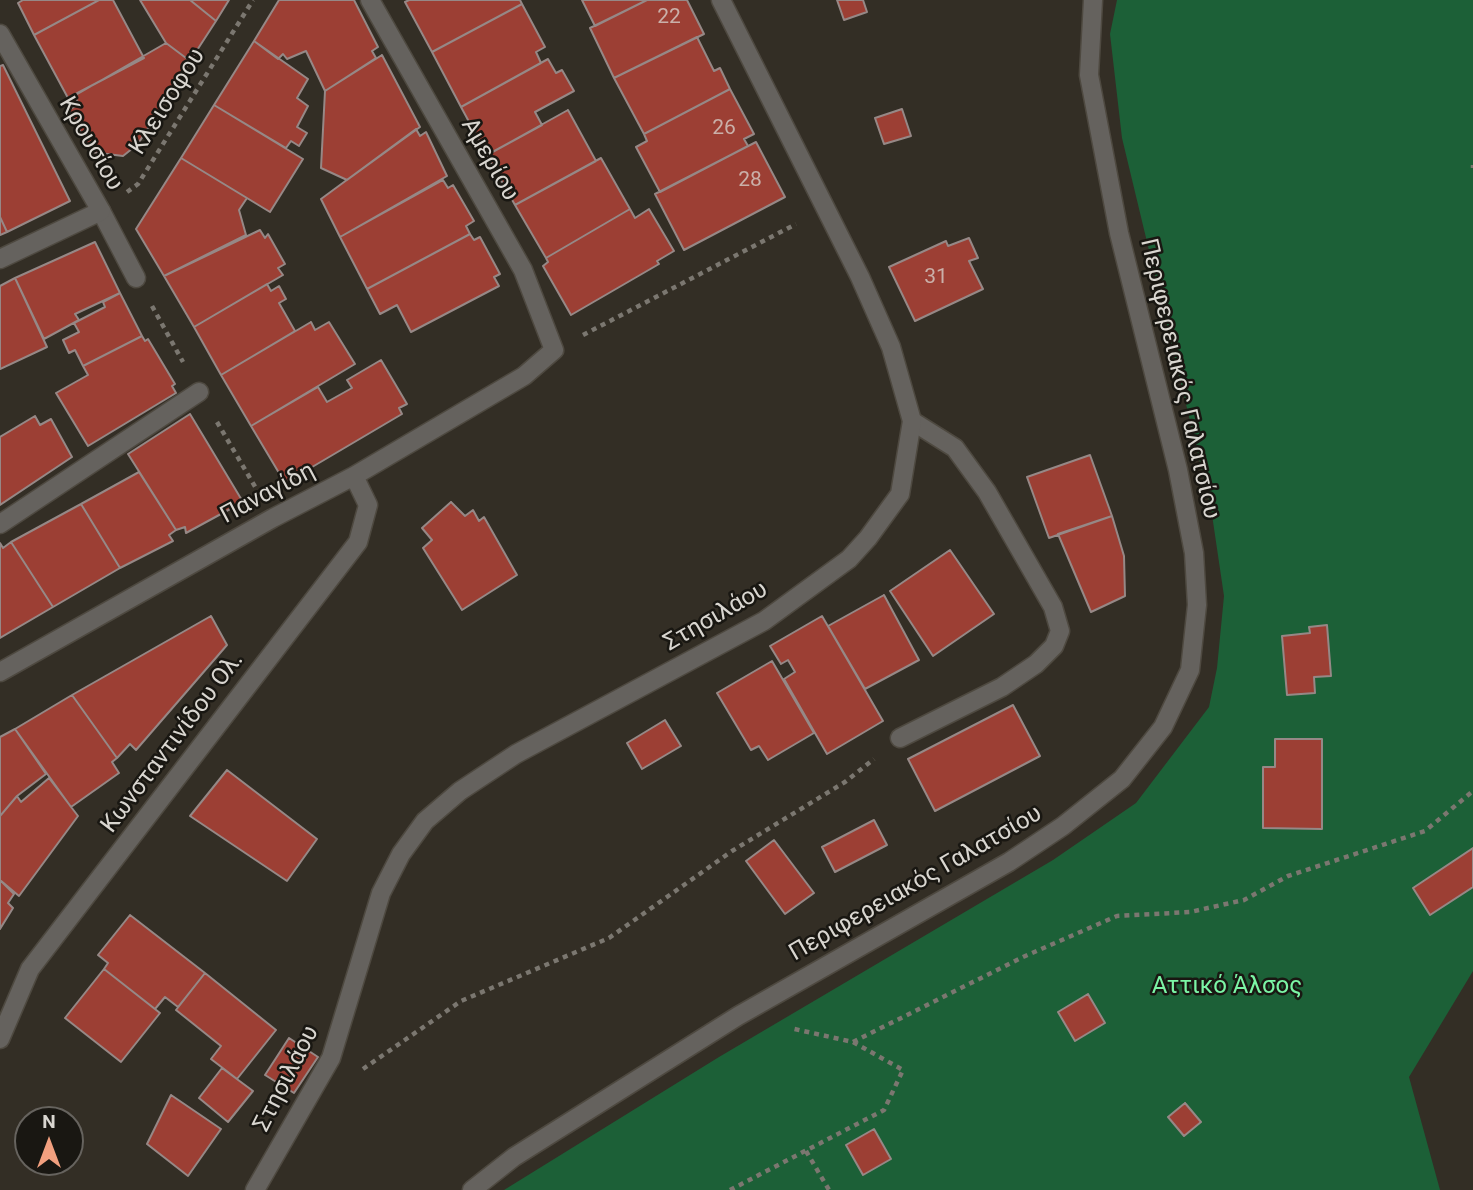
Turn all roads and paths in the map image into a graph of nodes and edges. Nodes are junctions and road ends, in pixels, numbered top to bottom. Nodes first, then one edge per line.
1 (253, 0) edge
2 (370, 0) edge
3 (721, 0) edge
4 (1093, 0) edge
5 (1, 39) edge
6 (825, 209) junction
7 (101, 211) junction
8 (0, 259) edge
9 (136, 278) dead end
10 (554, 350) junction
11 (199, 392) dead end
12 (912, 421) junction
13 (354, 476) junction
14 (0, 524) edge
15 (0, 672) edge
16 (900, 738) joint
17 (1473, 791) edge
18 (738, 1016) junction
19 (0, 1039) edge
20 (853, 1042) junction
21 (312, 1093) junction
22 (806, 1151) junction
23 (255, 1190) edge
24 (472, 1190) edge
25 (730, 1190) edge
26 (829, 1190) edge

1 - 7 path, Κλεισοφου
2 - 10 street, Αμερίου
3 - 6 street, Στησιλάου
4 - 18 street, Περιφερειακός Γαλατσίου
5 - 7 street, Κρουσίου
6 - 10 path
6 - 12 street, Στησιλάου
7 - 8 street
7 - 9 street, Κρουσίου
10 - 13 street, Παναγίδη
11 - 14 street
12 - 16 street
12 - 21 street, Στησιλάου
13 - 15 street, Παναγίδη
13 - 19 street, Κωνσταντινίδου Ολ.
16 - 21 path
17 - 20 path
18 - 20 path
18 - 24 street, Περιφερειακός Γαλατσίου
20 - 22 path
21 - 23 street, Στησιλάου
22 - 25 path
22 - 26 path

